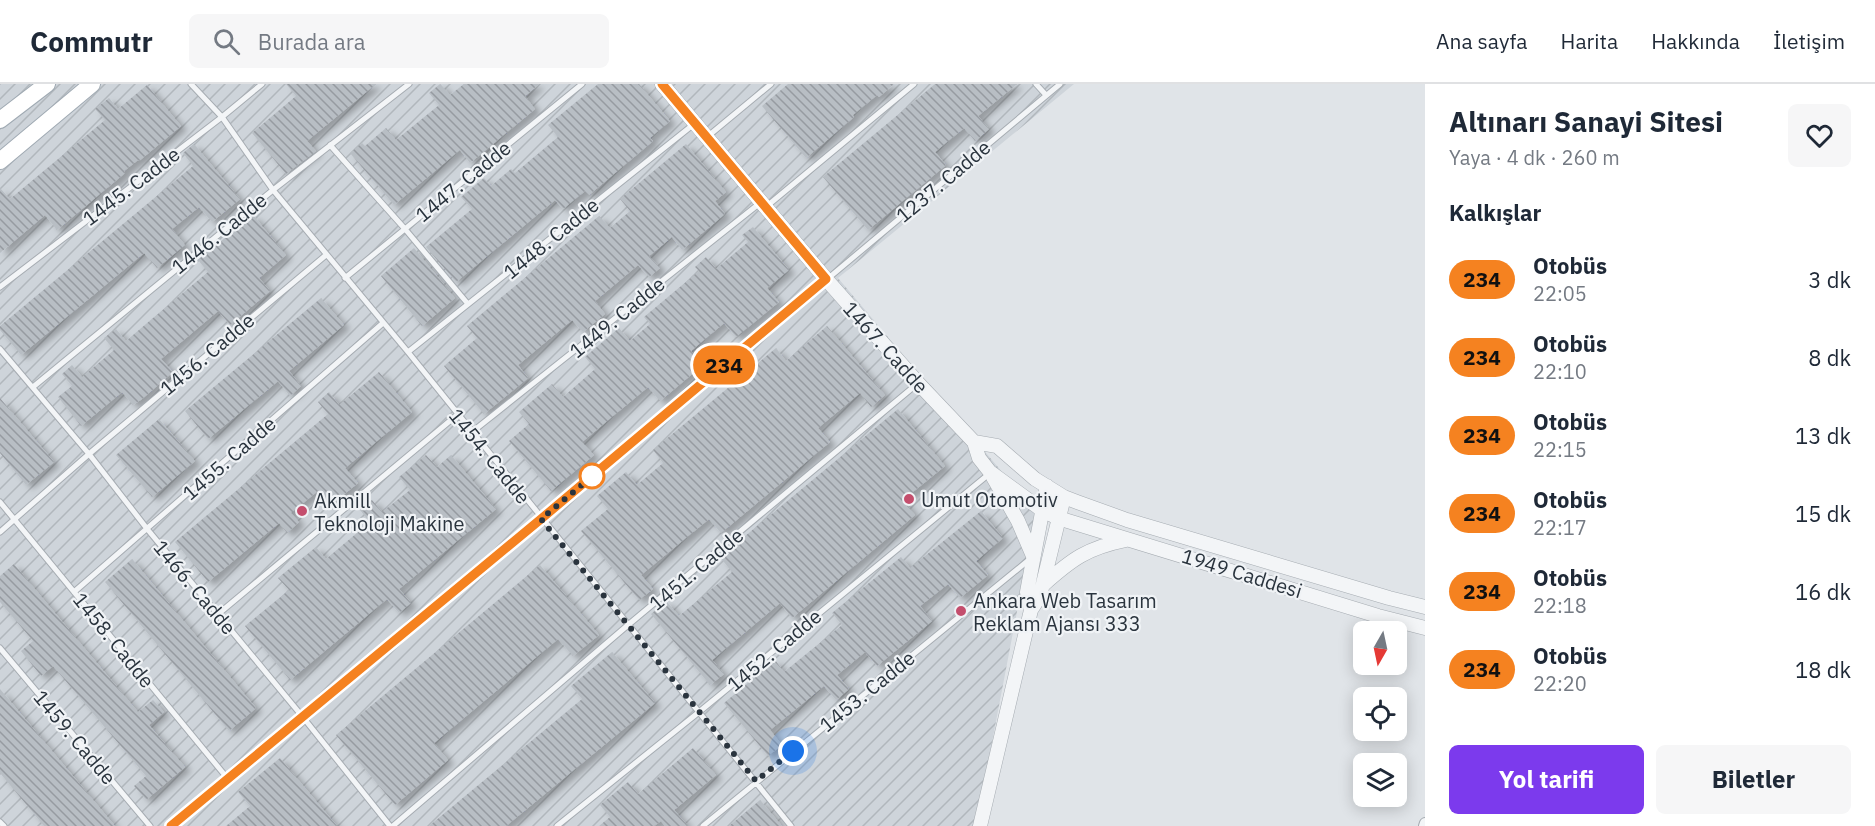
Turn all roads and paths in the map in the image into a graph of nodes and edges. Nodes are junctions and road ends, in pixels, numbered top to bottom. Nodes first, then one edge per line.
1 (47, 84) edge
2 (92, 84) edge
3 (191, 84) edge
4 (262, 84) edge
5 (409, 84) edge
6 (582, 84) edge
7 (662, 84) edge
8 (771, 84) edge
9 (914, 84) edge
10 (1036, 84) edge
11 (1060, 84) edge
12 (1046, 95) junction
13 (222, 117) junction
14 (0, 120) edge
15 (695, 123) junction
16 (707, 137) junction
17 (330, 145) junction
18 (0, 161) edge
19 (273, 190) junction
20 (763, 204) junction
21 (405, 229) junction
22 (326, 255) junction
23 (345, 278) junction
24 (826, 279) junction
25 (0, 286) edge
26 (468, 304) junction
27 (383, 323) junction
28 (0, 349) edge
29 (408, 352) junction
30 (918, 383) junction
31 (33, 387) junction
32 (457, 414) junction
33 (472, 432) junction
34 (974, 442) junction
35 (89, 454) junction
36 (990, 472) junction
37 (1047, 486) junction
38 (1064, 497) junction
39 (0, 502) edge
40 (1042, 510) junction
41 (1058, 518) junction
42 (541, 519) junction
43 (14, 520) junction
44 (147, 530) junction
45 (0, 532) edge
46 (1129, 539) junction
47 (1033, 556) junction
48 (1043, 585) junction
49 (74, 592) junction
50 (1425, 607) edge
51 (1031, 610) junction
52 (217, 615) junction
53 (628, 625) junction
54 (1425, 628) edge
55 (0, 648) edge
56 (699, 712) junction
57 (302, 716) junction
58 (228, 779) junction
59 (756, 781) junction
60 (0, 822) edge
61 (4, 826) edge
62 (150, 826) edge
63 (171, 826) edge
64 (391, 826) edge
65 (557, 826) edge
66 (703, 826) edge
67 (791, 826) edge
68 (980, 826) edge

1 - 14 main road
2 - 18 main road
3 - 13 lane, 1454. Cadde
4 - 13 lane, 1445. Cadde
5 - 17 lane, 1446. Cadde
6 - 21 lane, 1447. Cadde
7 - 15 street, 1467. Cadde
8 - 16 lane
9 - 20 lane, 1449. Cadde
10 - 12 lane
11 - 12 lane, 1237. Cadde
12 - 24 lane, 1237. Cadde
13 - 19 lane, 1454. Cadde
13 - 25 lane, 1445. Cadde
15 - 16 street, 1467. Cadde
15 - 26 lane, 1448. Cadde
16 - 20 street, 1467. Cadde
17 - 19 lane, 1446. Cadde
17 - 21 lane
19 - 22 lane, 1454. Cadde
19 - 31 lane, 1446. Cadde
20 - 24 street, 1467. Cadde
20 - 33 lane, 1449. Cadde
21 - 23 lane, 1447. Cadde
21 - 26 lane
22 - 23 lane, 1454. Cadde
22 - 35 lane, 1456. Cadde
23 - 27 lane, 1454. Cadde
24 - 30 street, 1467. Cadde
24 - 42 lane, 1237. Cadde
26 - 29 lane, 1448. Cadde
27 - 29 lane, 1454. Cadde
27 - 44 lane, 1455. Cadde
28 - 31 lane, 1466. Cadde
29 - 32 lane, 1454. Cadde
30 - 34 street, 1467. Cadde
30 - 53 lane, 1451. Cadde
31 - 35 lane, 1466. Cadde
32 - 33 lane, 1454. Cadde
32 - 52 lane
33 - 42 lane, 1454. Cadde
34 - 36 street, 1467. Cadde
34 - 37 street, 1467. Cadde
35 - 43 lane, 1456. Cadde
35 - 44 lane, 1466. Cadde
36 - 40 street, 1467. Cadde
36 - 47 street
36 - 56 lane, 1452. Cadde
37 - 38 street, 1467. Cadde
37 - 40 street
38 - 41 street
38 - 50 street, 1949 Caddesi
39 - 43 lane, 1458. Cadde
40 - 41 street, 1467. Cadde
40 - 47 street
41 - 46 street, 1949 Caddesi
41 - 48 street
42 - 53 lane, 1454. Cadde
42 - 57 lane, 1237. Cadde
43 - 45 lane, 1456. Cadde
43 - 49 lane, 1458. Cadde
44 - 49 lane, 1455. Cadde
44 - 52 lane, 1466. Cadde
46 - 48 street
46 - 54 street, 1949 Caddesi
47 - 51 street
47 - 59 lane, 1453. Cadde
48 - 51 street
49 - 58 lane, 1458. Cadde
51 - 68 street
52 - 57 lane, 1466. Cadde
53 - 56 lane, 1454. Cadde
53 - 64 lane, 1451. Cadde
55 - 62 lane, 1459. Cadde
56 - 59 lane, 1454. Cadde
56 - 65 lane, 1452. Cadde
57 - 58 lane, 1237. Cadde
57 - 64 lane, 1466. Cadde
58 - 63 lane, 1237. Cadde
59 - 66 lane, 1453. Cadde
59 - 67 lane, 1454. Cadde
60 - 61 lane

